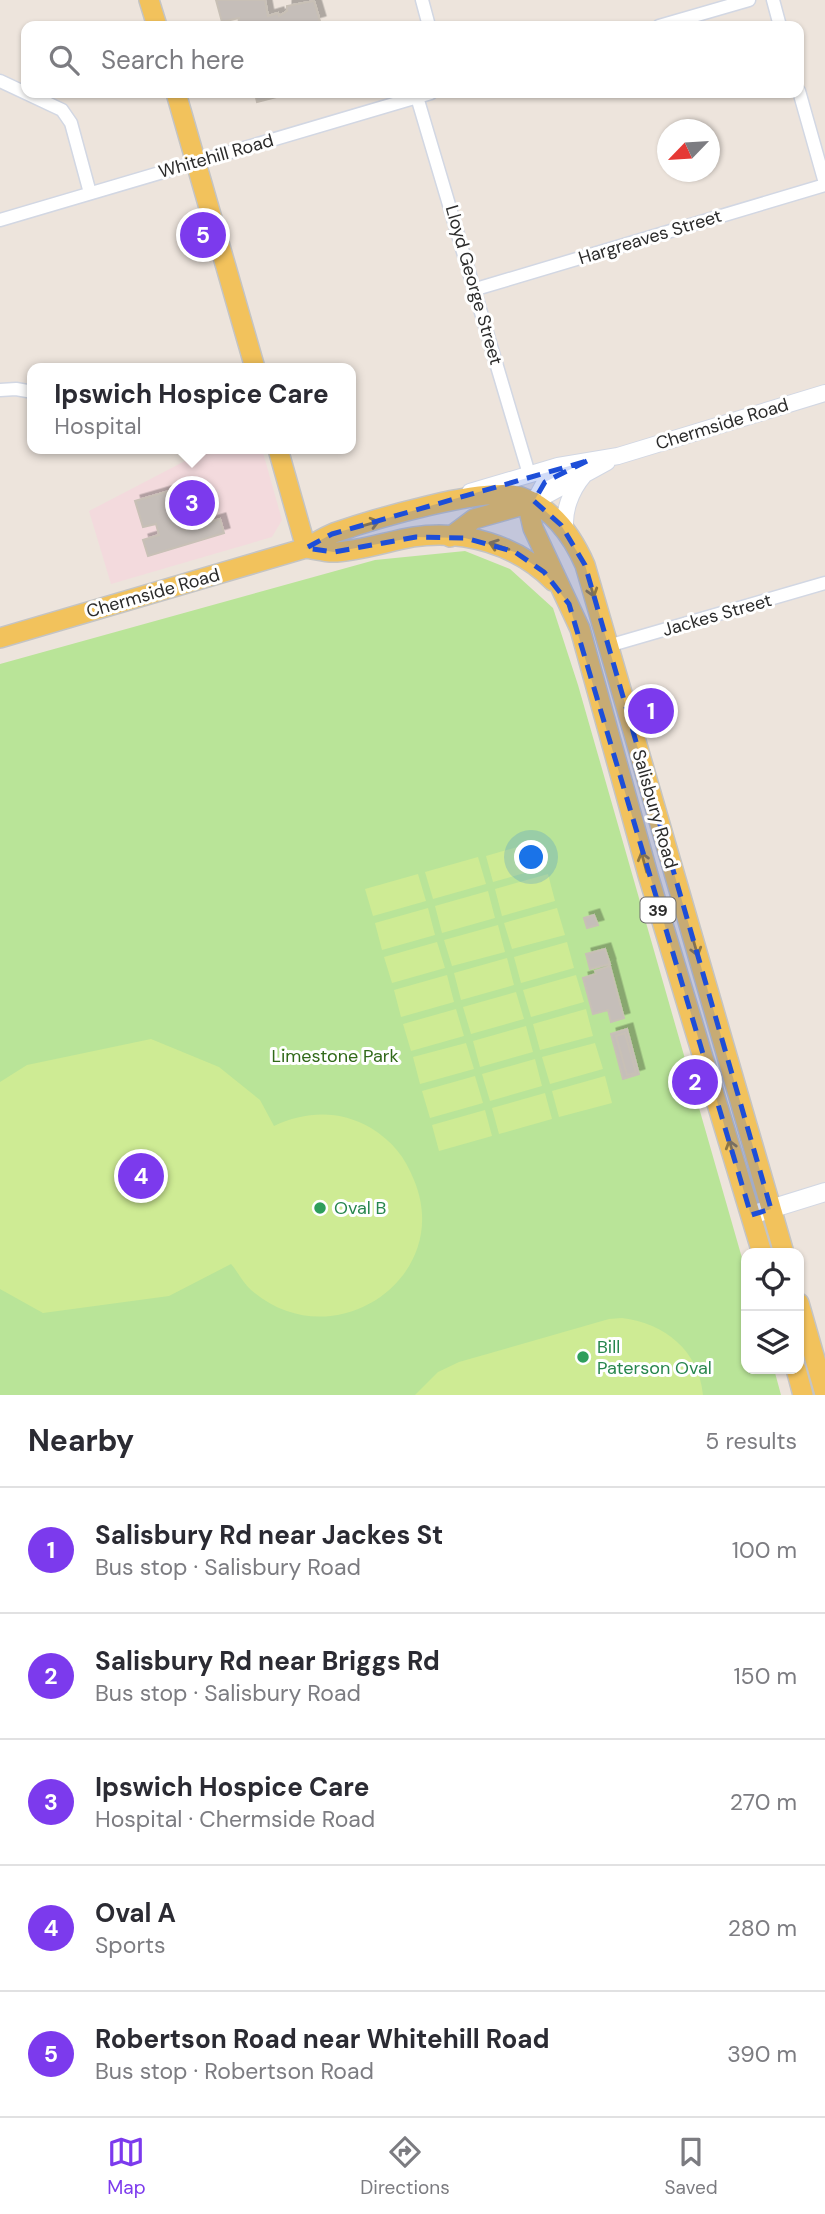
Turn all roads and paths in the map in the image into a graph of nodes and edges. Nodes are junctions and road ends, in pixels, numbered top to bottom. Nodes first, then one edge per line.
1 (149, 0) edge
2 (422, 0) edge
3 (749, 0) edge
4 (773, 0) edge
5 (155, 21) edge
6 (428, 21) edge
7 (676, 21) edge
8 (779, 21) edge
9 (0, 81) edge
10 (21, 91) edge
11 (36, 98) edge
12 (178, 98) edge
13 (414, 98) edge
14 (417, 98) edge
15 (801, 98) edge
16 (197, 162) junction
17 (825, 184) edge
18 (90, 193) junction
19 (0, 220) edge
20 (475, 289) junction
21 (254, 363) edge
22 (0, 390) edge
23 (27, 391) edge
24 (825, 393) edge
25 (279, 454) edge
26 (586, 467) junction
27 (529, 474) junction
28 (534, 502) junction
29 (442, 503) junction
30 (566, 532) junction
31 (447, 537) junction
32 (306, 548) junction
33 (825, 583) edge
34 (569, 604) junction
35 (0, 638) edge
36 (608, 646) junction
37 (586, 651) junction
38 (825, 1192) edge
39 (771, 1209) junction
40 (751, 1215) junction
41 (761, 1248) edge
42 (783, 1248) edge
43 (801, 1311) edge
44 (797, 1374) edge
45 (825, 1394) edge
46 (803, 1395) edge

1 - 5 main road
2 - 6 street
3 - 7 street
4 - 8 street
9 - 10 street
11 - 18 street
12 - 16 main road
13 - 16 street, Whitehill Road
14 - 20 street, Lloyd George Street
15 - 17 street
16 - 18 street, Whitehill Road
16 - 21 main road
17 - 20 street, Hargreaves Street
18 - 19 street, Whitehill Road
20 - 27 street, Lloyd George Street
22 - 23 street
24 - 26 street, Chermside Road
25 - 32 main road
26 - 27 street, Chermside Road
26 - 28 street, Chermside Road
26 - 30 street
27 - 29 street, Chermside Road
28 - 29 main road, Salisbury Road / 39
28 - 30 main road, Salisbury Road / 39
28 - 31 main road, Chermside Road
28 - 34 main road, Salisbury Road
32 -> 29 main road, Chermside Road / 39
30 -> 36 main road, Salisbury Road / 39
31 - 32 main road, Chermside Road / 39
34 -> 31 main road, Salisbury Road / 39
32 - 35 main road, Chermside Road
33 - 36 street, Jackes Street
34 - 37 main road, Salisbury Road / 39
36 - 37 main road
36 -> 39 main road, Salisbury Road / 39
40 -> 37 main road, Salisbury Road / 39
38 - 39 main road
39 - 40 main road
39 - 42 main road, Salisbury Road / 39
40 - 41 main road, Salisbury Road / 39
43 - 45 main road
44 - 46 main road

